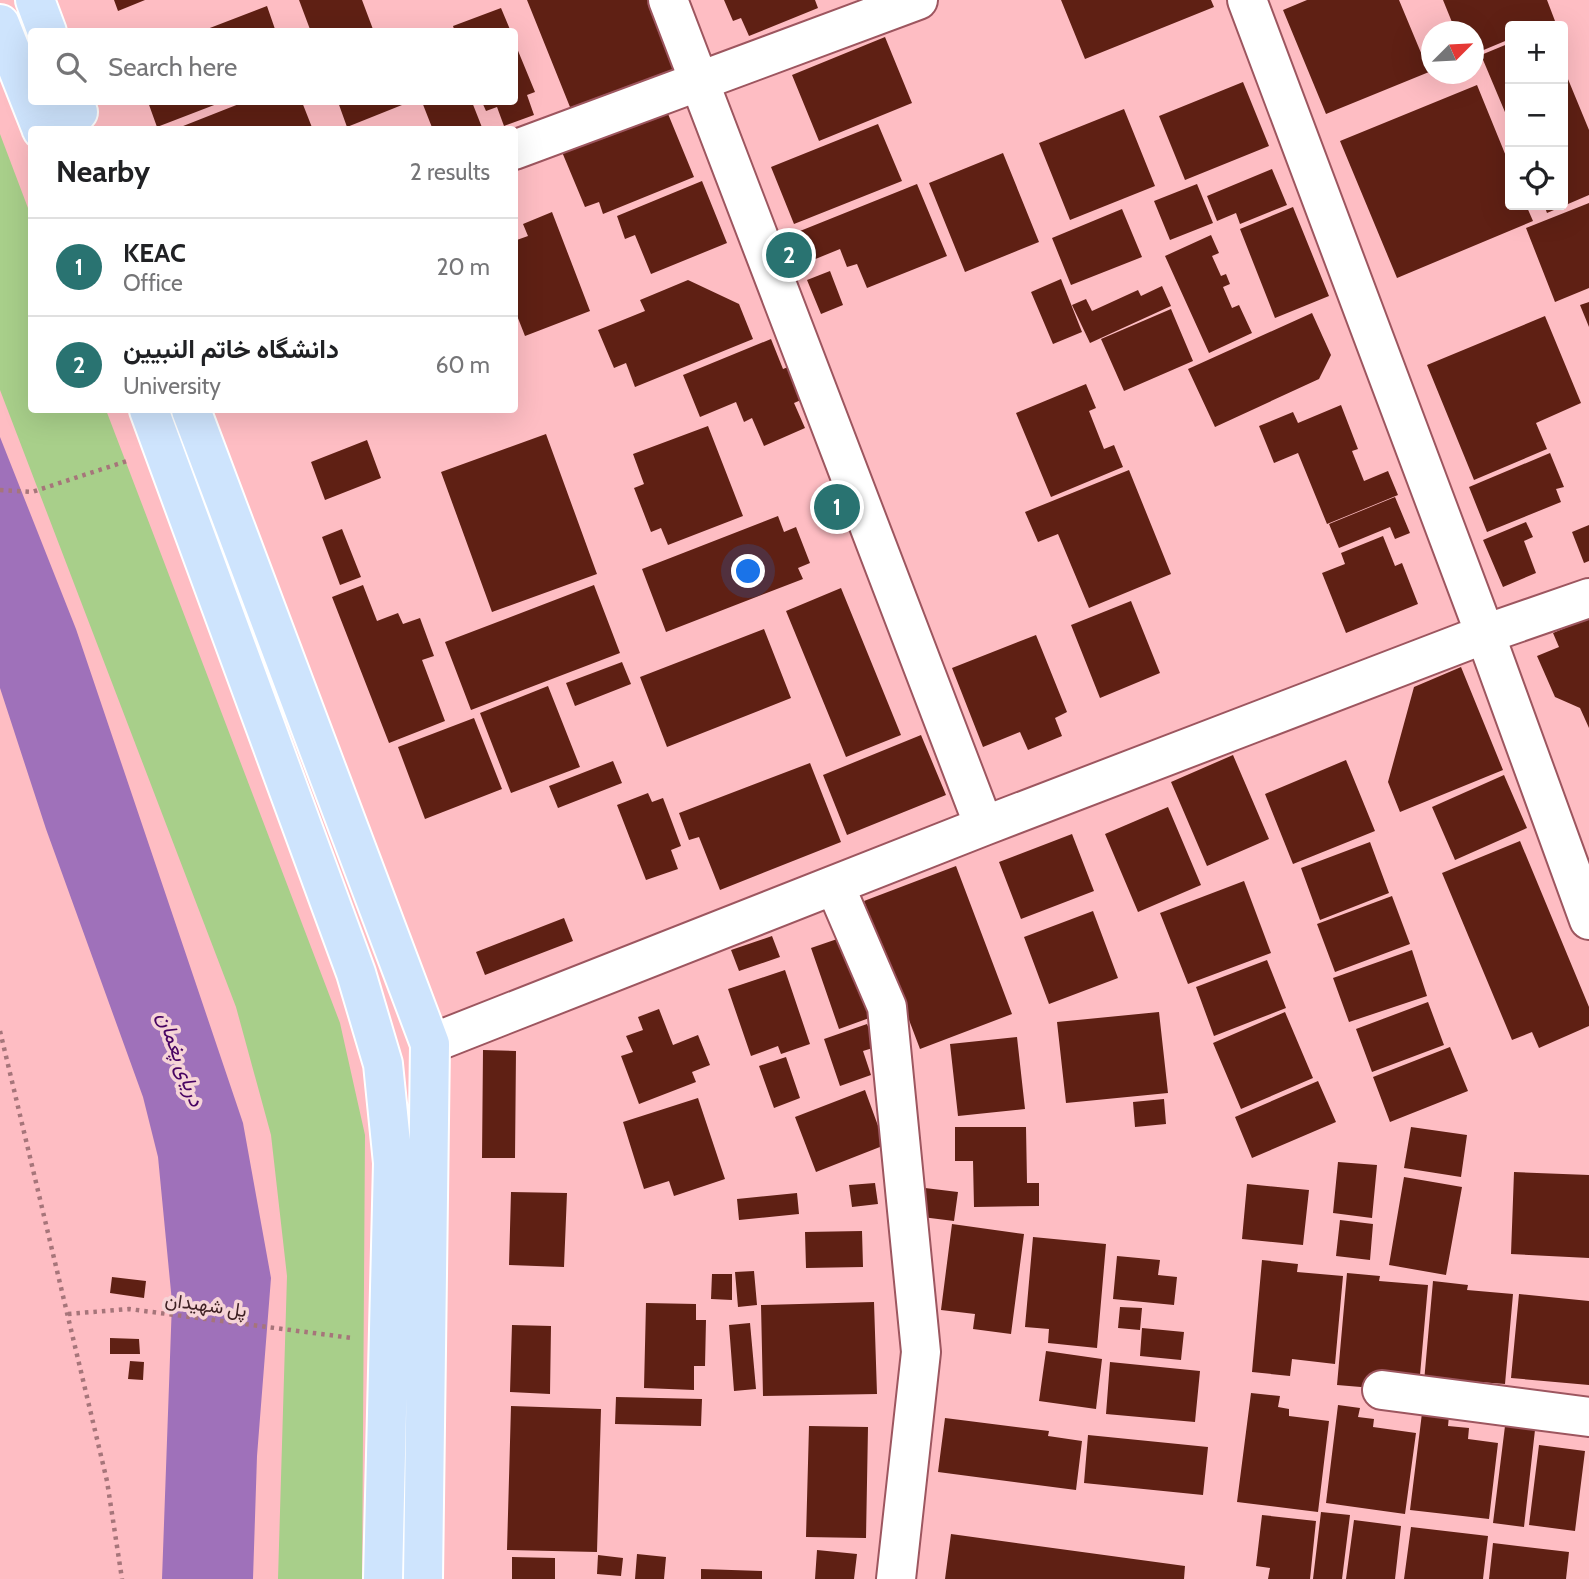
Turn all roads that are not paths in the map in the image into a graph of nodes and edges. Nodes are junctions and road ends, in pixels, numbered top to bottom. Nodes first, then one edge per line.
1 (35, 0) edge
2 (668, 0) edge
3 (918, 0) edge
4 (1247, 0) edge
5 (0, 24) edge
6 (46, 28) edge
7 (698, 80) junction
8 (28, 96) edge
9 (32, 105) edge
10 (79, 114) edge
11 (40, 126) edge
12 (49, 126) edge
13 (518, 148) edge
14 (150, 413) edge
15 (192, 413) edge
16 (1589, 598) edge
17 (1485, 634) junction
18 (984, 826) junction
19 (835, 886) junction
20 (1589, 920) edge
21 (430, 1044) junction
22 (1382, 1390) dead end
23 (1589, 1417) edge
24 (383, 1579) edge
25 (423, 1579) edge
26 (896, 1579) edge

1 - 6 main road
2 - 7 street
3 - 7 street
4 - 17 street
5 - 8 main road
7 - 13 street
7 - 18 street
9 - 11 main road
10 - 12 main road
14 - 24 main road
15 - 21 main road
16 - 17 street
17 - 18 street
17 - 20 street
18 - 19 street
19 - 21 street
19 - 26 street
21 - 25 main road
22 - 23 street

